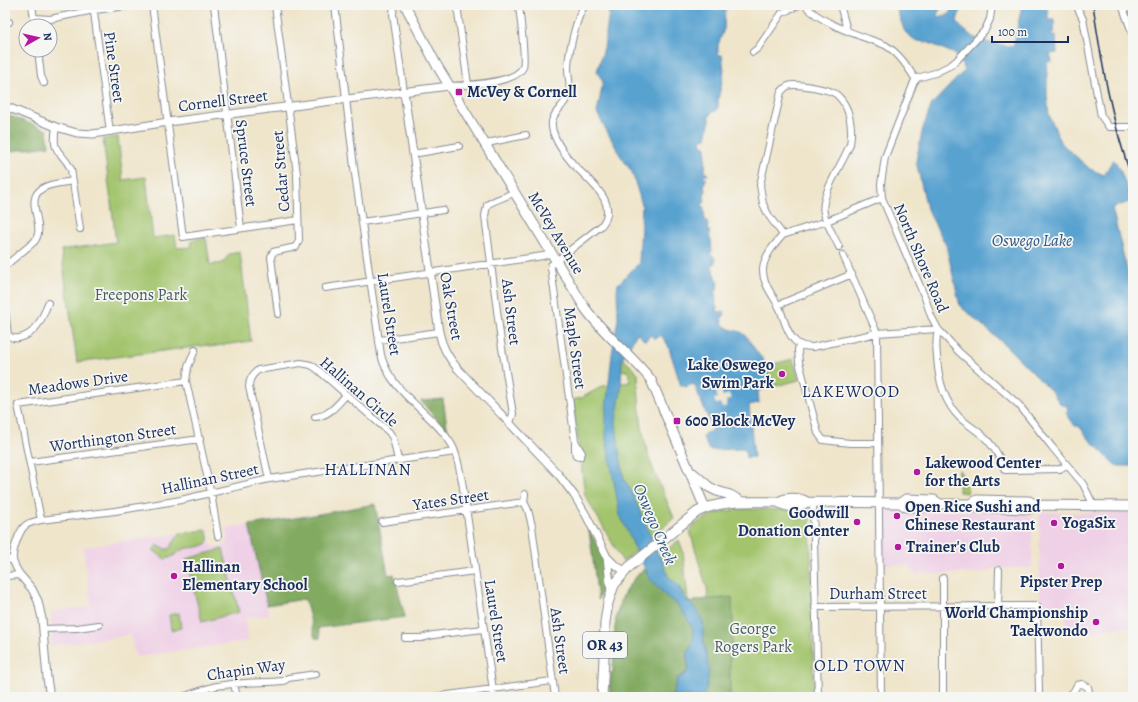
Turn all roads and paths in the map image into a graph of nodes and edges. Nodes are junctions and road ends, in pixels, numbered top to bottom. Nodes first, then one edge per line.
1 (32, 5) edge
2 (136, 5) edge
3 (152, 5) edge
4 (214, 5) edge
5 (275, 5) edge
6 (335, 5) edge
7 (394, 5) edge
8 (405, 5) edge
9 (457, 5) edge
10 (519, 5) edge
11 (585, 5) edge
12 (800, 5) edge
13 (805, 5) edge
14 (840, 5) edge
15 (992, 5) edge
16 (1076, 5) edge
17 (1122, 5) edge
18 (93, 8) edge
19 (34, 18) edge
20 (54, 18) edge
21 (847, 30) junction
22 (1133, 35) edge
23 (753, 52) dead end
24 (39, 58) edge
25 (916, 80) junction
26 (44, 83) dead end
27 (468, 85) junction
28 (449, 86) junction
29 (404, 92) junction
30 (346, 99) junction
31 (5, 106) edge
32 (288, 106) junction
33 (227, 114) junction
34 (168, 122) junction
35 (1133, 127) edge
36 (56, 128) junction
37 (110, 132) junction
38 (526, 135) dead end
39 (486, 145) junction
40 (459, 146) dead end
41 (413, 154) junction
42 (73, 181) junction
43 (514, 192) junction
44 (882, 198) junction
45 (443, 210) dead end
46 (422, 212) junction
47 (298, 220) junction
48 (827, 221) junction
49 (362, 222) junction
50 (241, 228) junction
51 (80, 229) dead end
52 (783, 235) junction
53 (839, 247) dead end
54 (551, 253) junction
55 (843, 256) dead end
56 (556, 262) junction
57 (491, 264) junction
58 (5, 266) edge
59 (431, 273) junction
60 (852, 274) junction
61 (371, 282) junction
62 (325, 288) dead end
63 (48, 303) dead end
64 (778, 305) junction
65 (5, 311) edge
66 (278, 314) dead end
67 (938, 329) junction
68 (439, 332) junction
69 (877, 333) junction
70 (379, 340) junction
71 (800, 344) junction
72 (195, 350) dead end
73 (186, 381) junction
74 (346, 395) junction
75 (315, 417) dead end
76 (510, 423) junction
77 (200, 439) junction
78 (575, 441) dead end
79 (878, 443) junction
80 (455, 452) junction
81 (398, 460) junction
82 (30, 462) junction
83 (1067, 465) junction
84 (689, 468) junction
85 (269, 479) junction
86 (211, 493) junction
87 (525, 494) dead end
88 (524, 502) junction
89 (742, 502) junction
90 (810, 502) junction
91 (878, 502) junction
92 (1094, 506) junction
93 (1133, 506) edge
94 (705, 508) junction
95 (466, 511) junction
96 (41, 520) junction
97 (382, 522) dead end
98 (218, 536) dead end
99 (606, 557) junction
100 (5, 558) edge
101 (13, 561) junction
102 (627, 569) junction
103 (475, 570) junction
104 (999, 570) dead end
105 (20, 575) junction
106 (5, 576) edge
107 (943, 578) dead end
108 (398, 581) dead end
109 (611, 593) junction
110 (942, 606) junction
111 (998, 606) junction
112 (815, 607) junction
113 (880, 607) junction
114 (99, 625) dead end
115 (42, 629) junction
116 (483, 629) junction
117 (405, 638) dead end
118 (316, 674) dead end
119 (552, 681) junction
120 (234, 684) junction
121 (493, 690) junction
122 (50, 697) edge
123 (182, 697) edge
124 (237, 697) edge
125 (433, 697) edge
126 (494, 697) edge
127 (555, 697) edge
128 (602, 697) edge
129 (818, 697) edge
130 (880, 697) edge
131 (943, 697) edge
132 (1038, 697) edge
133 (1063, 697) edge
134 (1088, 697) edge

1 - 19 street
2 - 18 street
3 - 34 street
4 - 33 street, Spruce Street
5 - 32 street, Cedar Street
6 - 30 street, Laurel Street
7 - 29 street, Oak Street
8 - 28 main road, McVey Avenue
9 - 27 street
10 - 27 street
11 - 56 street
12 - 23 street
13 - 21 street
14 - 21 street
15 - 25 street
16 - 35 street
17 - 22 street
18 - 20 street
18 - 37 street, Pine Street
21 - 25 street
24 - 26 street
25 - 44 street, North Shore Road
27 - 28 street
28 - 29 street, Cornell Street
28 - 39 main road, McVey Avenue
29 - 30 street, Cornell Street
29 - 41 street, Oak Street
30 - 32 street, Cornell Street
30 - 49 street, Laurel Street
31 - 36 street, Cornell Street
32 - 33 street, Cornell Street
32 - 47 street, Cedar Street
33 - 34 street, Cornell Street
33 - 50 street, Spruce Street
34 - 37 street, Cornell Street
34 - 50 street
36 - 37 street, Cornell Street
36 - 42 street
38 - 39 street
39 - 43 main road, McVey Avenue
40 - 41 street
41 - 46 street, Oak Street
42 - 51 street
42 - 58 street
43 - 54 main road, McVey Avenue
43 - 57 street, Ash Street
44 - 48 street
44 - 67 street, North Shore Road
45 - 46 street
46 - 49 street
46 - 59 street, Oak Street
47 - 50 street
47 - 66 street, Cedar Street
48 - 52 street
48 - 52 street
48 - 53 street
49 - 61 street, Laurel Street
52 - 64 street
54 - 56 main road, McVey Avenue
54 - 57 street
55 - 60 street
56 - 78 street, Maple Street
56 - 84 main road, McVey Avenue
57 - 59 street
57 - 76 street, Ash Street
59 - 61 street
59 - 68 street, Oak Street
60 - 64 street
60 - 69 street
61 - 62 street
61 - 70 street, Laurel Street
63 - 65 street
64 - 71 street
67 - 69 street
67 - 83 street, North Shore Road
67 - 83 street
68 - 70 street
68 - 76 street, Oak Street
69 - 71 street
69 - 79 street
70 - 80 street, Laurel Street
71 - 79 street
72 - 73 street
73 - 77 street
73 - 82 street, Meadows Drive
74 - 75 street
74 - 81 street, Hallinan Circle
74 - 85 street, Hallinan Circle
76 - 99 street, Oak Street
77 - 82 street, Worthington Street
77 - 86 street
79 - 91 street
80 - 81 street, Hallinan Street
80 - 95 street, Laurel Street
81 - 85 street, Hallinan Street
82 - 96 street, Meadows Drive
83 - 92 street, North Shore Road
84 - 89 main road, McVey Avenue
84 - 94 main road, McVey Avenue
85 - 86 street, Hallinan Street
86 - 96 street, Hallinan Street
86 - 98 street
87 - 88 street, Ash Street
88 - 95 street, Yates Street
88 - 119 street, Ash Street
89 - 90 main road, OR 43
89 - 94 main road, OR 43
90 - 91 main road, OR 43
90 - 112 street
91 - 92 main road, OR 43
91 - 113 street
92 - 93 main road, OR 43
94 - 102 main road, OR 43
95 - 97 street, Yates Street
95 - 103 street, Laurel Street
96 - 101 street, Hallinan Street
99 - 102 street, Oak Street
99 - 109 street, Oak Street
100 - 101 street
101 - 105 street
102 - 109 main road, OR 43
103 - 108 street
103 - 116 street, Laurel Street
104 - 111 street
105 - 106 street
105 - 115 street
107 - 110 street
109 - 128 main road, OR 43
110 - 111 street, Durham Street
110 - 113 street, Durham Street
110 - 131 street
111 - 132 street, Durham Street
112 - 113 street, Durham Street
112 - 129 street
113 - 130 street
114 - 115 street
115 - 122 street
116 - 117 street
116 - 121 street, Laurel Street
118 - 120 street, Chapin Way
119 - 121 street
119 - 127 street, Ash Street
120 - 123 street, Chapin Way
120 - 124 street
121 - 125 street
121 - 126 street, Laurel Street
133 - 134 street

